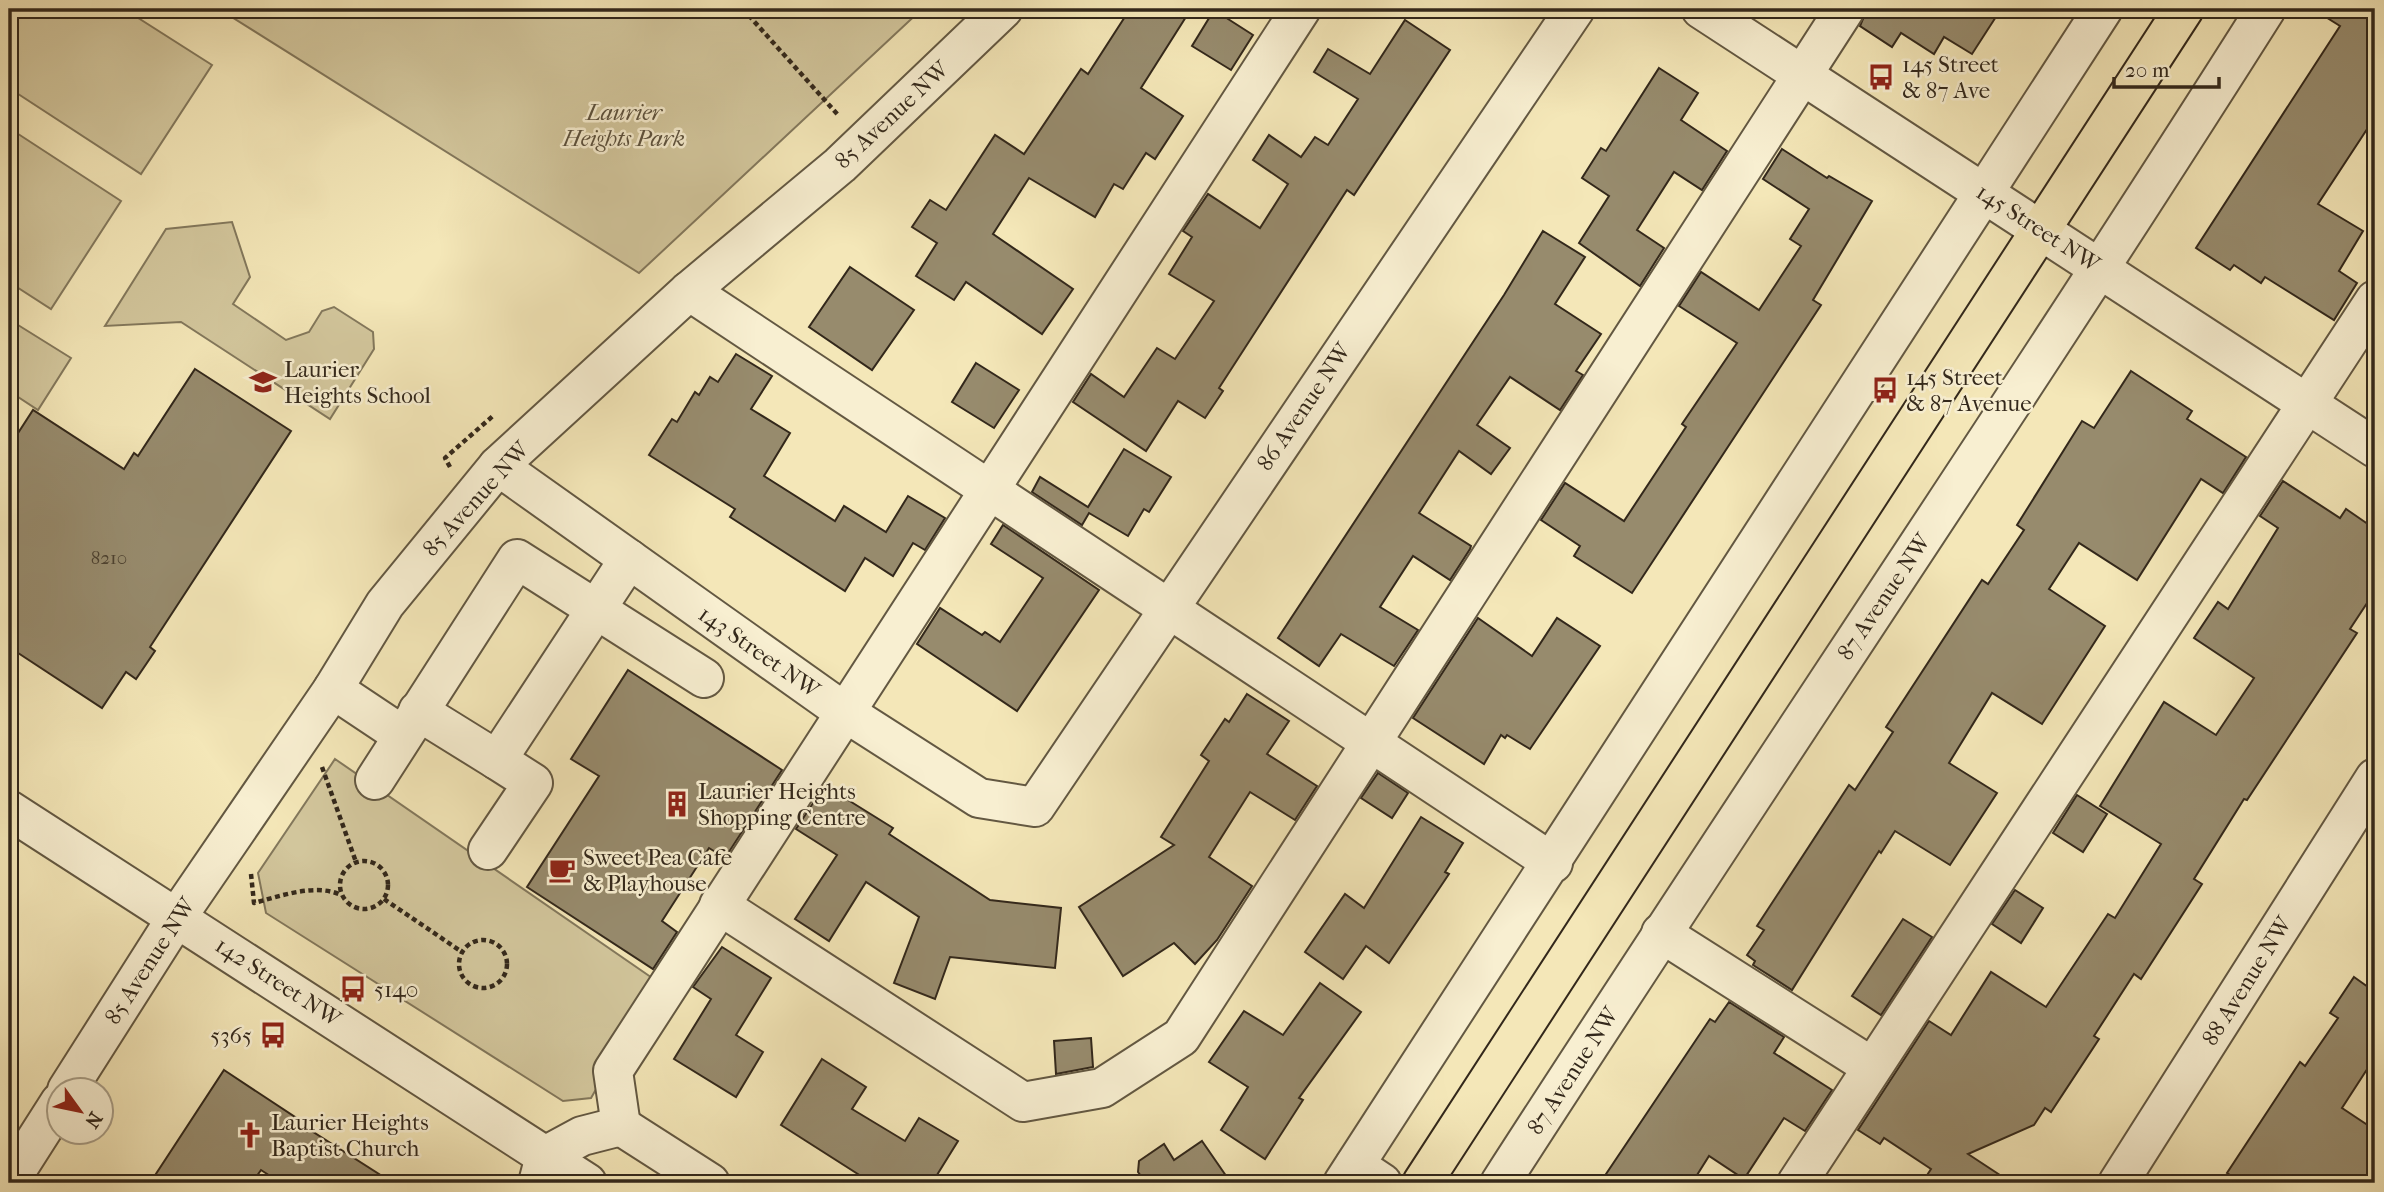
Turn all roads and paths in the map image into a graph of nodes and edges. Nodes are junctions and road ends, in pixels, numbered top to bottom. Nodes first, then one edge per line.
1 (1003, 9) edge
2 (1301, 9) edge
3 (1575, 9) edge
4 (1701, 9) edge
5 (1845, 9) edge
6 (2103, 9) edge
7 (2183, 9) edge
8 (2266, 9) edge
9 (1802, 76) junction
10 (1985, 192) junction
11 (2041, 228) junction
12 (2101, 269) junction
13 (689, 290) junction
14 (2375, 300) edge
15 (2308, 405) junction
16 (2375, 448) edge
17 (498, 466) junction
18 (988, 488) junction
19 (629, 559) junction
20 (597, 609) junction
21 (1167, 610) junction
22 (704, 678) dead end
23 (332, 689) junction
24 (843, 711) junction
25 (410, 723) junction
26 (1370, 742) junction
27 (497, 760) junction
28 (322, 766) dead end
29 (2375, 778) edge
30 (375, 780) dead end
31 (1035, 807) joint
32 (9, 810) edge
33 (488, 850) dead end
34 (356, 862) junction
35 (1553, 863) junction
36 (384, 899) junction
37 (719, 905) junction
38 (177, 917) junction
39 (1661, 933) junction
40 (462, 951) junction
41 (1872, 1067) junction
42 (76, 1076) edge
43 (46, 1126) edge
44 (621, 1126) junction
45 (541, 1169) edge
46 (1360, 1177) edge
47 (15, 1180) edge
48 (587, 1183) edge
49 (710, 1183) edge
50 (1422, 1183) edge
51 (1500, 1183) edge
52 (1797, 1183) edge
53 (2118, 1183) edge

1 - 13 street, 85 Avenue NW
2 - 18 street
3 - 21 street, 86 Avenue NW
4 - 9 street, 145 Street NW
5 - 9 street
6 - 10 street
7 - 11 main road
8 - 12 street, 87 Avenue NW
9 - 10 street, 145 Street NW
9 - 26 street
10 - 11 street, 145 Street NW
10 - 35 street
11 - 12 street, 145 Street NW
11 - 50 main road
12 - 15 street, 145 Street NW
12 - 39 street, 87 Avenue NW
13 - 17 street, 85 Avenue NW
13 - 18 street
14 - 15 street
15 - 16 street, 145 Street NW
15 - 41 street
17 - 19 street, 143 Street NW
17 - 23 street, 85 Avenue NW
18 - 21 street
18 - 24 street
19 - 20 street
19 - 24 street, 143 Street NW
20 - 22 street
20 - 25 street
20 - 27 street
21 - 26 street
21 - 31 street, 86 Avenue NW
23 - 25 street
23 - 38 street, 85 Avenue NW
24 - 31 street, 143 Street NW
24 - 37 street
25 - 27 street
25 - 30 street
26 - 35 street
26 - 37 street
27 - 33 street
28 - 34 path
29 - 53 street, 88 Avenue NW
32 - 38 street, 142 Street NW
34 - 36 path
34 - 36 path
35 - 46 street
36 - 40 path
37 - 44 street
38 - 42 street, 85 Avenue NW
38 - 45 street, 142 Street NW
39 - 41 street
39 - 51 street, 87 Avenue NW
40 - 40 path
41 - 52 street
43 - 47 street
44 - 45 street
44 - 49 street
45 - 48 street, 142 Street NW

